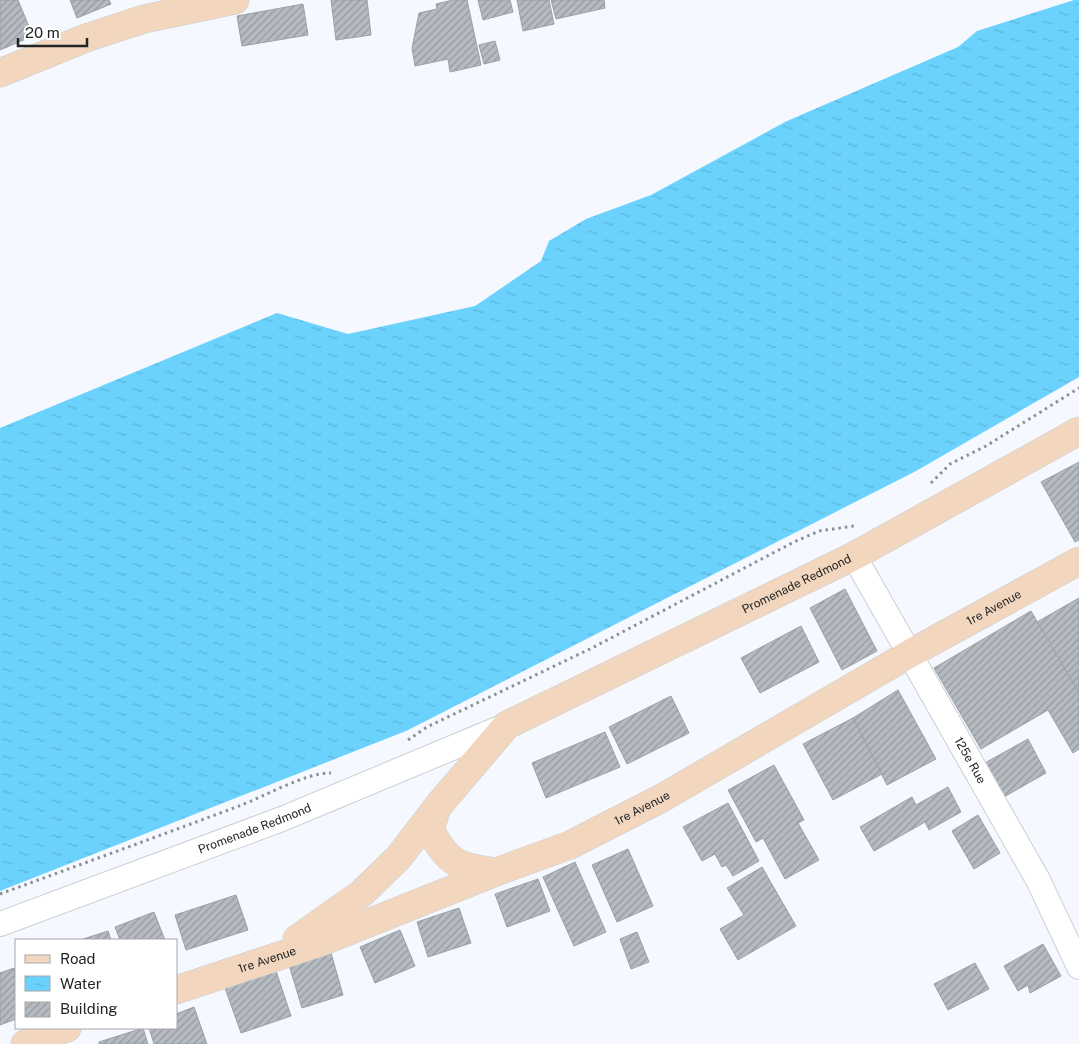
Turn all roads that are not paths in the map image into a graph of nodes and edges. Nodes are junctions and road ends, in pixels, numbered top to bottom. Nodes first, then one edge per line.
1 (235, 0) edge
2 (0, 73) edge
3 (1079, 431) edge
4 (854, 556) junction
5 (1079, 561) edge
6 (911, 653) junction
7 (507, 725) junction
8 (438, 806) junction
9 (496, 872) junction
10 (0, 924) edge
11 (262, 961) junction
12 (1079, 967) edge
13 (178, 989) edge
14 (64, 1029) edge
15 (25, 1044) edge

1 - 2 street
3 - 4 street, Promenade Redmond
4 - 6 street, 125e Rue
4 - 7 street, Promenade Redmond
5 - 6 street, 1re Avenue
6 - 9 street, 1re Avenue
6 - 12 street, 125e Rue
7 - 8 street, Promenade Redmond
7 - 10 street, Promenade Redmond
8 - 9 street, Promenade Redmond
8 - 11 street, Promenade Redmond
9 - 11 street, 1re Avenue
11 - 13 street, 1re Avenue
14 - 15 street

